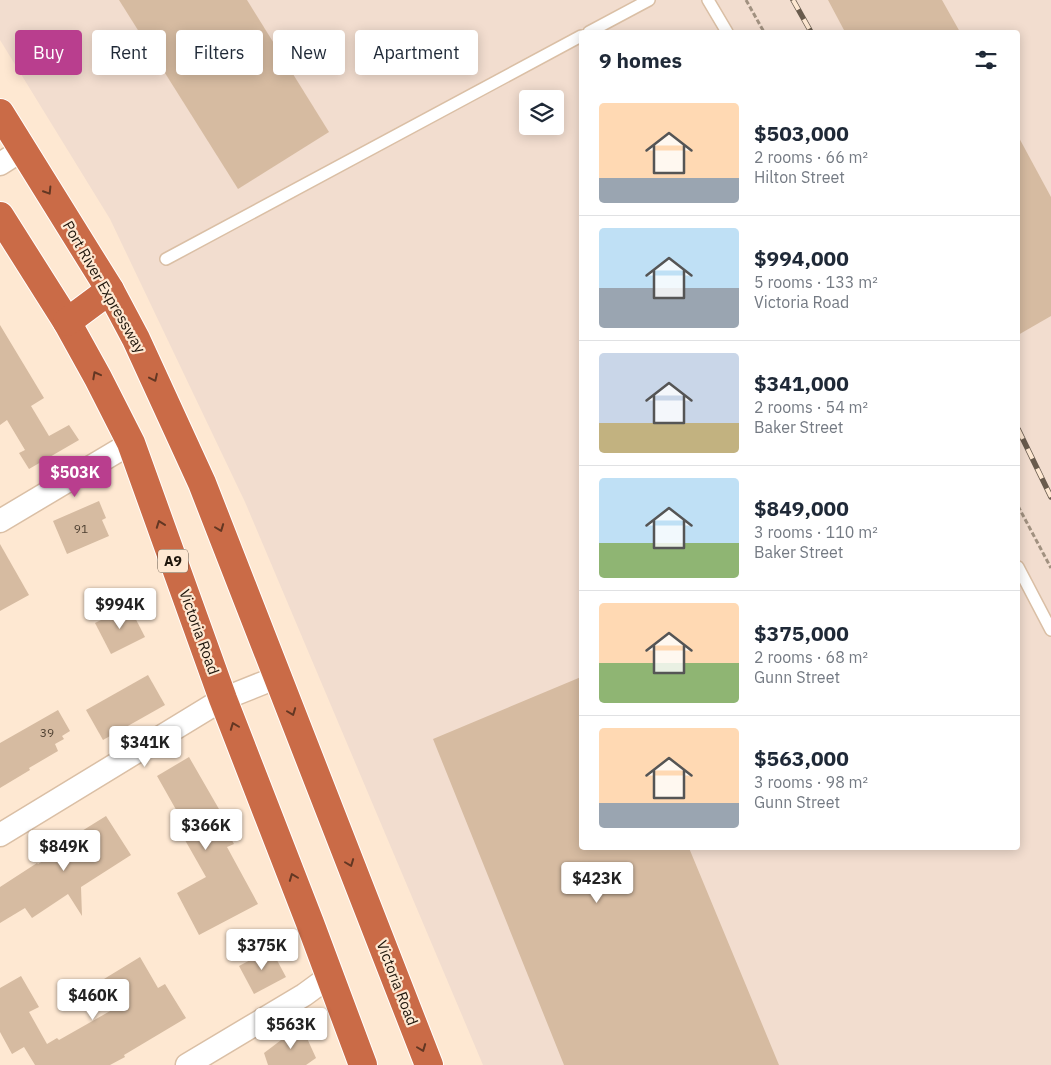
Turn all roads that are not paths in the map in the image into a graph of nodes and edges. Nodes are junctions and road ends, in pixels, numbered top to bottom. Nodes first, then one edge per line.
1 (649, 0) edge
2 (708, 0) edge
3 (593, 30) edge
4 (726, 30) edge
5 (579, 37) edge
6 (0, 113) edge
7 (11, 157) edge
8 (0, 216) edge
9 (166, 259) dead end
10 (110, 290) junction
11 (67, 322) junction
12 (131, 443) junction
13 (202, 482) joint
14 (0, 521) edge
15 (1020, 571) edge
16 (1051, 630) edge
17 (278, 677) junction
18 (223, 699) junction
19 (0, 835) edge
20 (330, 976) junction
21 (187, 1065) edge
22 (364, 1065) edge
23 (429, 1065) edge

1 - 3 lane
2 - 4 lane
5 - 9 lane
6 - 7 highway
7 -> 10 highway, Port River Expressway
8 - 11 highway, Victoria Road / A9
10 - 11 highway
10 -> 13 highway, Port River Expressway
12 -> 11 highway, Victoria Road / A9
12 - 14 street
18 -> 12 highway, Victoria Road / A9
13 -> 17 highway, Victoria Road
15 - 16 lane
17 - 18 street
17 -> 23 highway, Victoria Road
18 - 19 street
20 -> 18 highway, Victoria Road / A9
20 - 21 street
20 - 22 highway, Victoria Road / A9

